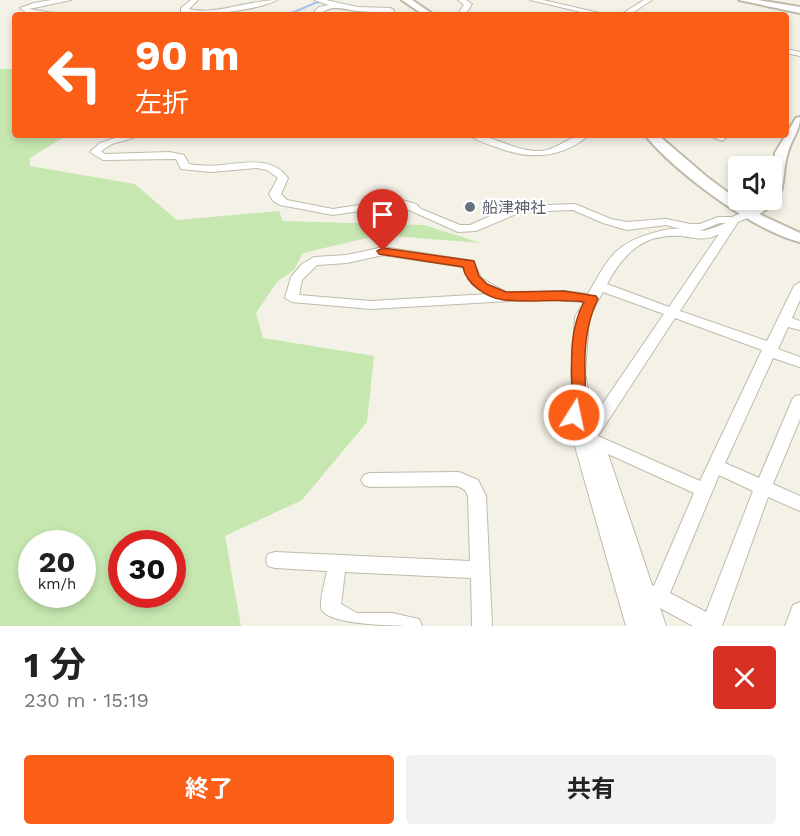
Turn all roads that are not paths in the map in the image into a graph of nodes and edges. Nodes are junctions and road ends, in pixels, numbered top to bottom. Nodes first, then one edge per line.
1 (68, 0) edge
2 (195, 0) edge
3 (274, 0) edge
4 (317, 0) edge
5 (406, 0) edge
6 (463, 0) edge
7 (533, 0) edge
8 (649, 0) edge
9 (743, 0) edge
10 (338, 4) junction
11 (800, 10) edge
12 (35, 12) edge
13 (188, 12) edge
14 (219, 12) edge
15 (318, 12) edge
16 (389, 12) edge
17 (425, 12) edge
18 (463, 12) edge
19 (590, 12) edge
20 (629, 12) edge
21 (800, 120) edge
22 (127, 138) edge
23 (482, 138) edge
24 (578, 138) edge
25 (654, 138) edge
26 (748, 214) junction
27 (731, 224) junction
28 (800, 238) edge
29 (600, 286) junction
30 (799, 290) edge
31 (504, 296) junction
32 (592, 299) junction
33 (673, 312) junction
34 (785, 321) junction
35 (800, 326) edge
36 (770, 349) junction
37 (800, 362) edge
38 (800, 400) edge
39 (590, 443) junction
40 (717, 467) junction
41 (370, 480) dead end
42 (763, 488) junction
43 (704, 490) junction
44 (800, 504) edge
45 (275, 560) dead end
46 (337, 563) junction
47 (480, 570) junction
48 (642, 593) junction
49 (412, 626) edge
50 (482, 626) edge
51 (636, 626) edge
52 (656, 626) edge
53 (711, 626) edge

1 - 12 street
2 - 13 street
3 - 14 street
4 - 10 street
5 - 17 street
6 - 18 street
7 - 19 street
8 - 20 street
9 - 11 street
10 - 15 street
10 - 16 street
21 - 26 street
22 - 27 street
23 - 24 street
25 - 26 street
26 - 27 street
26 - 28 street
27 - 29 street
27 - 33 street
29 - 32 street
29 - 33 street
30 - 34 street
31 - 31 street
31 - 32 street
32 - 39 street
33 - 36 street
33 - 39 street
34 - 35 street
34 - 36 street
36 - 37 street
36 - 40 street
38 - 42 street
39 - 43 street
39 - 48 street
40 - 42 street
40 - 43 street
41 - 47 street
42 - 44 street
42 - 53 street
43 - 48 street
45 - 46 street
46 - 47 street
46 - 49 street
47 - 50 street
48 - 51 street
48 - 52 street
48 - 53 street

